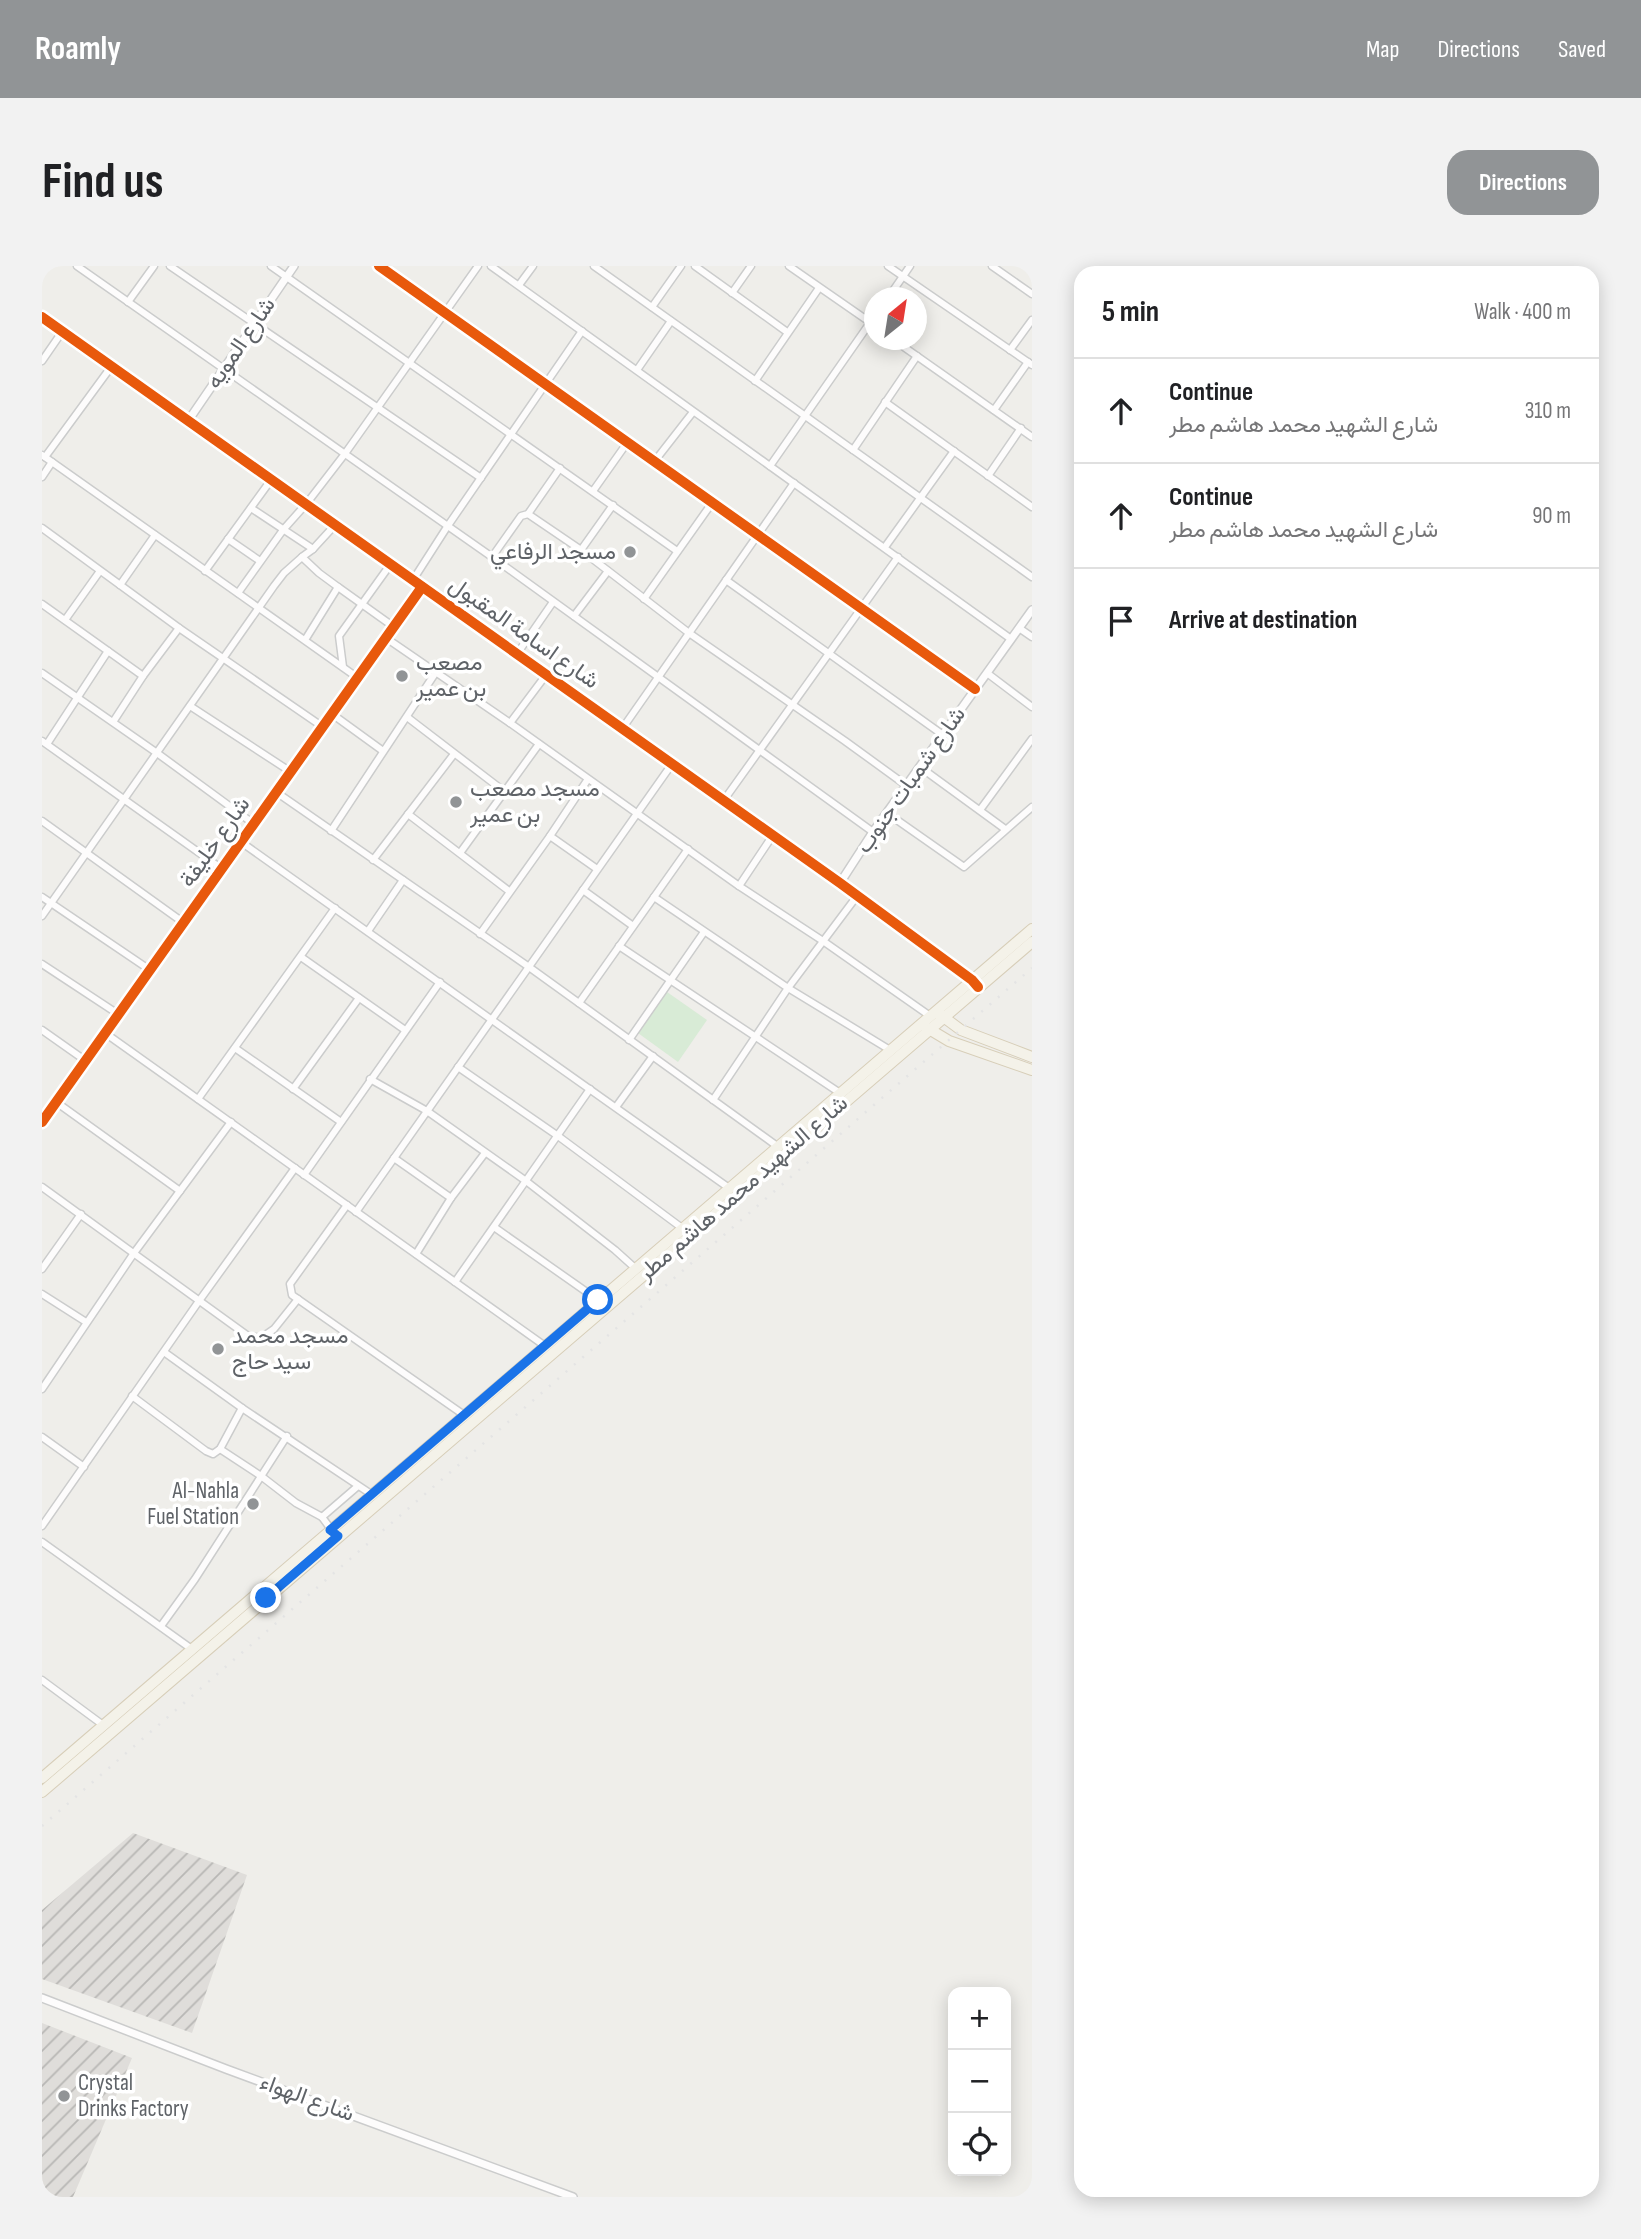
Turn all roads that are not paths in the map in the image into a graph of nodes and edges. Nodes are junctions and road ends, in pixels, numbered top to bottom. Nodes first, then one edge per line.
1 (77, 266) edge
2 (154, 266) edge
3 (170, 266) edge
4 (271, 266) edge
5 (294, 266) edge
6 (379, 266) edge
7 (478, 266) edge
8 (491, 266) edge
9 (533, 266) edge
10 (594, 266) edge
11 (681, 266) edge
12 (695, 266) edge
13 (751, 266) edge
14 (789, 266) edge
15 (888, 266) edge
16 (910, 266) edge
17 (992, 266) edge
18 (604, 269) edge
19 (287, 276) junction
20 (902, 276) junction
21 (519, 285) junction
22 (895, 287) edge
23 (819, 288) junction
24 (732, 293) junction
25 (1032, 294) edge
26 (128, 302) junction
27 (652, 307) junction
28 (445, 311) junction
29 (864, 316) edge
30 (42, 317) edge
31 (1032, 320) edge
32 (671, 321) junction
33 (253, 323) junction
34 (582, 331) junction
35 (62, 332) junction
36 (787, 332) junction
37 (864, 334) edge
38 (908, 350) edge
39 (1010, 350) junction
40 (917, 356) junction
41 (42, 361) edge
42 (409, 362) junction
43 (1030, 364) edge
44 (111, 367) junction
45 (222, 369) junction
46 (638, 370) junction
47 (754, 381) junction
48 (544, 384) junction
49 (885, 402) junction
50 (378, 408) junction
51 (994, 410) junction
52 (693, 412) junction
53 (805, 416) junction
54 (188, 421) junction
55 (1021, 428) junction
56 (511, 434) junction
57 (1032, 437) edge
58 (627, 443) junction
59 (853, 450) junction
60 (954, 452) junction
61 (344, 455) junction
62 (44, 456) edge
63 (52, 462) junction
64 (654, 462) junction
65 (771, 466) junction
66 (560, 468) junction
67 (988, 476) junction
68 (42, 477) edge
69 (481, 478) junction
70 (271, 480) junction
71 (794, 483) junction
72 (593, 491) junction
73 (920, 498) junction
74 (307, 503) junction
75 (712, 503) junction
76 (613, 505) junction
77 (1032, 507) edge
78 (251, 508) junction
79 (528, 514) junction
80 (335, 525) junction
81 (447, 527) junction
82 (42, 528) edge
83 (283, 530) junction
84 (155, 535) junction
85 (758, 535) junction
86 (228, 539) junction
87 (885, 547) junction
88 (313, 549) junction
89 (581, 550) junction
90 (677, 551) junction
91 (302, 557) junction
92 (492, 557) junction
93 (898, 557) junction
94 (260, 561) junction
95 (390, 565) junction
96 (100, 571) junction
97 (205, 571) junction
98 (608, 571) junction
99 (1032, 577) edge
100 (413, 580) junction
101 (726, 580) junction
102 (120, 585) junction
103 (338, 586) junction
104 (422, 587) junction
105 (238, 593) junction
106 (644, 599) junction
107 (553, 602) junction
108 (42, 604) edge
109 (362, 604) junction
110 (861, 608) junction
111 (259, 609) junction
112 (1032, 610) edge
113 (574, 616) junction
114 (65, 620) junction
115 (394, 627) junction
116 (179, 628) junction
117 (1019, 628) junction
118 (689, 633) junction
119 (1032, 637) edge
120 (386, 638) junction
121 (1011, 639) junction
122 (305, 640) junction
123 (108, 651) junction
124 (517, 654) junction
125 (828, 654) junction
126 (225, 657) junction
127 (342, 667) junction
128 (436, 672) junction
129 (42, 673) edge
130 (987, 673) junction
131 (546, 675) junction
132 (144, 676) junction
133 (358, 678) junction
134 (658, 678) junction
135 (975, 689) junction
136 (78, 698) junction
137 (792, 703) junction
138 (190, 706) junction
139 (1032, 707) edge
140 (332, 714) junction
141 (407, 717) junction
142 (113, 722) junction
143 (510, 723) junction
144 (323, 727) junction
145 (622, 729) junction
146 (943, 735) junction
147 (1032, 739) edge
148 (44, 743) edge
149 (539, 744) junction
150 (383, 751) junction
151 (758, 751) junction
152 (157, 753) junction
153 (454, 754) junction
154 (672, 764) junction
155 (920, 767) junction
156 (291, 772) junction
157 (588, 779) junction
158 (906, 786) junction
159 (276, 792) junction
160 (505, 792) junction
161 (124, 799) junction
162 (723, 800) junction
163 (1032, 807) edge
164 (980, 810) junction
165 (637, 813) junction
166 (887, 813) junction
167 (408, 814) junction
168 (42, 821) edge
169 (254, 824) junction
170 (1005, 829) junction
171 (331, 831) junction
172 (873, 832) junction
173 (773, 835) junction
174 (550, 836) junction
175 (241, 842) junction
176 (688, 849) junction
177 (86, 853) junction
178 (460, 853) junction
179 (373, 860) junction
180 (222, 869) junction
181 (597, 869) junction
182 (403, 880) junction
183 (839, 883) junction
184 (739, 887) junction
185 (583, 890) junction
186 (509, 891) junction
187 (858, 896) junction
188 (42, 897) edge
189 (654, 897) junction
190 (51, 903) junction
191 (335, 908) junction
192 (42, 916) edge
193 (184, 923) junction
194 (633, 926) junction
195 (1032, 929) edge
196 (368, 931) junction
197 (704, 932) junction
198 (481, 934) junction
199 (823, 941) junction
200 (1032, 942) edge
201 (619, 946) junction
202 (301, 957) junction
203 (42, 964) edge
204 (528, 967) junction
205 (150, 970) junction
206 (669, 981) junction
207 (440, 982) junction
208 (975, 983) junction
209 (788, 988) junction
210 (359, 998) junction
211 (579, 1003) junction
212 (118, 1014) junction
213 (936, 1014) junction
214 (492, 1019) junction
215 (925, 1026) junction
216 (42, 1030) edge
217 (405, 1030) junction
218 (105, 1033) junction
219 (756, 1038) junction
220 (629, 1040) junction
221 (235, 1048) junction
222 (890, 1050) junction
223 (653, 1056) junction
224 (1032, 1057) edge
225 (86, 1061) junction
226 (458, 1067) junction
227 (1032, 1070) edge
228 (370, 1079) junction
229 (293, 1089) junction
230 (590, 1089) junction
231 (839, 1093) junction
232 (198, 1099) junction
233 (713, 1100) junction
234 (56, 1102) junction
235 (616, 1107) junction
236 (45, 1111) edge
237 (427, 1111) junction
238 (42, 1122) edge
239 (231, 1122) junction
240 (341, 1122) junction
241 (558, 1136) junction
242 (778, 1146) junction
243 (485, 1153) junction
244 (394, 1158) junction
245 (295, 1168) junction
246 (304, 1175) junction
247 (526, 1181) junction
248 (42, 1187) edge
249 (729, 1188) junction
250 (180, 1191) junction
251 (451, 1198) junction
252 (347, 1205) junction
253 (356, 1212) junction
254 (82, 1214) junction
255 (494, 1227) junction
256 (682, 1228) junction
257 (134, 1252) junction
258 (416, 1254) junction
259 (635, 1268) junction
260 (42, 1269) edge
261 (456, 1282) junction
262 (42, 1294) edge
263 (298, 1299) junction
264 (598, 1300) junction
265 (199, 1301) junction
266 (86, 1322) junction
267 (545, 1346) junction
268 (164, 1352) junction
269 (42, 1389) edge
270 (132, 1396) junction
271 (242, 1408) junction
272 (464, 1415) junction
273 (287, 1436) junction
274 (42, 1437) edge
275 (220, 1450) junction
276 (84, 1467) junction
277 (261, 1476) junction
278 (358, 1486) junction
279 (371, 1494) junction
280 (322, 1517) junction
281 (42, 1526) edge
282 (334, 1533) junction
283 (42, 1542) edge
284 (161, 1626) junction
285 (196, 1652) junction
286 (42, 1680) edge
287 (103, 1725) junction
288 (42, 1778) edge
289 (42, 1792) edge
290 (42, 1998) edge
291 (573, 2197) edge

1 - 26 street
2 - 26 street
3 - 33 street
4 - 19 street
5 - 19 street, شارع المويه
6 - 28 street
7 - 28 street
8 - 21 street
9 - 21 street
10 - 18 street
11 - 27 street
12 - 24 street
13 - 24 street
14 - 23 street
15 - 20 street
16 - 20 street
17 - 25 street
18 - 27 street
19 - 33 street, شارع المويه
19 - 42 street
20 - 22 street
20 - 39 street
21 - 34 street
23 - 29 street
23 - 36 street
24 - 36 street
26 - 45 street
27 - 32 street
28 - 42 street
28 - 48 street
30 - 35 street, شارع اسامة المقبول
31 - 39 street
32 - 46 street
32 - 47 street
33 - 45 street, شارع المويه
33 - 50 street
34 - 46 street
34 - 48 street
35 - 41 street
35 - 44 street, شارع اسامة المقبول
36 - 47 street
37 - 53 street
38 - 40 street
39 - 43 street
40 - 49 street
40 - 51 street
42 - 50 street
42 - 56 street
43 - 51 street
44 - 54 street, شارع اسامة المقبول
44 - 62 street
45 - 54 street, شارع المويه
45 - 61 street
46 - 52 street
47 - 53 street
48 - 56 street
48 - 58 street
49 - 59 street
49 - 60 street
50 - 61 street
50 - 69 street
51 - 55 street
52 - 64 street
52 - 65 street
53 - 59 street
53 - 65 street
54 - 70 street, شارع اسامة المقبول
55 - 57 street
55 - 67 street
56 - 66 street
56 - 69 street
58 - 64 street
58 - 72 street
59 - 73 street
60 - 67 street
60 - 73 street
61 - 74 street
61 - 81 street
62 - 63 street
63 - 68 street
63 - 84 street
64 - 75 street
65 - 71 street
66 - 72 street
66 - 79 street
67 - 77 street
69 - 81 street
70 - 74 street, شارع اسامة المقبول
70 - 78 street
71 - 85 street
71 - 87 street
72 - 76 street
73 - 87 street
73 - 99 street
74 - 80 street, شارع اسامة المقبول
74 - 83 street
75 - 85 street
75 - 90 street
76 - 89 street
76 - 90 street
78 - 83 street
78 - 86 street
79 - 89 street
79 - 92 street
80 - 88 street
80 - 95 street, شارع اسامة المقبول
81 - 92 street
81 - 100 street
82 - 96 street
83 - 88 street
83 - 94 street
84 - 97 street
84 - 102 street
85 - 101 street
85 - 110 street
86 - 94 street
86 - 97 street
87 - 93 street
88 - 91 street
89 - 98 street
90 - 106 street
91 - 103 street
91 - 111 street
92 - 107 street
93 - 110 street
93 - 121 street
94 - 105 street
95 - 100 street, شارع اسامة المقبول
95 - 109 street
96 - 102 street
96 - 114 street
97 - 105 street
98 - 106 street
98 - 113 street
100 - 104 street, شارع اسامة المقبول
101 - 118 street
101 - 125 street
102 - 116 street
103 - 109 street
103 - 122 street
104 - 115 street, شارع خليفة
104 - 124 street, شارع اسامة المقبول
105 - 111 street
106 - 118 street
107 - 113 street
107 - 124 street
108 - 114 street
109 - 115 street
109 - 127 street
110 - 125 street
110 - 135 street
111 - 122 street
111 - 126 street
112 - 117 street, شارع شمبات جنوب
113 - 134 street
114 - 123 street
115 - 120 street, شارع خليفة
116 - 126 street
116 - 132 street
117 - 119 street
117 - 121 street, شارع شمبات جنوب
118 - 134 street
118 - 137 street
120 - 128 street
120 - 133 street, شارع خليفة
121 - 130 street, شارع شمبات جنوب
122 - 127 street
123 - 132 street
123 - 136 street
124 - 131 street, شارع اسامة المقبول
125 - 137 street
125 - 146 street
126 - 138 street
126 - 144 street
127 - 133 street
128 - 141 street
128 - 143 street
129 - 136 street
130 - 135 street, شارع شمبات جنوب
130 - 139 street
131 - 143 street
131 - 145 street, شارع اسامة المقبول
132 - 142 street
133 - 140 street, شارع خليفة
134 - 145 street
134 - 151 street
135 - 146 street, شارع شمبات جنوب
136 - 142 street
136 - 148 street
137 - 151 street
137 - 158 street
138 - 152 street
138 - 156 street
140 - 144 street, شارع خليفة
140 - 150 street
141 - 150 street
141 - 153 street
142 - 152 street
143 - 149 street
144 - 156 street, شارع خليفة
145 - 154 street, شارع اسامة المقبول
146 - 155 street, شارع شمبات جنوب
147 - 164 street
148 - 161 street
149 - 157 street
149 - 160 street
150 - 171 street
151 - 162 street
151 - 172 street
152 - 161 street
152 - 169 street
153 - 160 street
153 - 167 street
154 - 162 street, شارع اسامة المقبول
154 - 165 street
155 - 158 street, شارع شمبات جنوب
155 - 164 street
156 - 159 street, شارع خليفة
157 - 165 street
157 - 174 street
158 - 166 street, شارع شمبات جنوب
159 - 169 street, شارع خليفة
159 - 171 street
160 - 178 street
161 - 177 street
161 - 180 street
162 - 173 street, شارع اسامة المقبول
163 - 170 street
164 - 170 street
165 - 176 street
165 - 181 street
166 - 170 street
166 - 172 street, شارع شمبات جنوب
167 - 178 street
167 - 179 street
168 - 177 street
169 - 175 street, شارع خليفة
171 - 179 street
172 - 183 street, شارع شمبات جنوب
173 - 183 street, شارع اسامة المقبول
173 - 184 street
174 - 181 street
174 - 186 street
175 - 180 street, شارع خليفة
175 - 191 street
176 - 184 street
176 - 189 street
177 - 190 street
177 - 193 street
178 - 186 street
179 - 182 street
180 - 193 street, شارع خليفة
181 - 185 street
182 - 196 street
182 - 198 street
183 - 187 street, شارع اسامة المقبول
184 - 199 street
185 - 194 street
185 - 204 street
186 - 198 street
187 - 199 street
187 - 208 street, شارع اسامة المقبول
188 - 190 street
189 - 194 street
189 - 197 street
190 - 192 street
190 - 205 street
191 - 196 street
191 - 202 street
193 - 205 street, شارع خليفة
194 - 201 street
195 - 208 main road, شارع الشهيد محمد هاشم مطر
196 - 207 street
197 - 206 street
197 - 209 street
198 - 204 street
199 - 209 street
199 - 213 street
200 - 208 main road, شارع الشهيد محمد هاشم مطر
201 - 206 street
201 - 211 street
202 - 210 street
202 - 221 street
203 - 212 street
204 - 211 street
204 - 214 street
205 - 212 street, شارع خليفة
206 - 219 street
206 - 220 street
207 - 214 street
207 - 217 street
208 - 213 main road, شارع الشهيد محمد هاشم مطر
209 - 219 street
209 - 222 street
210 - 217 street
210 - 229 street
211 - 220 street
212 - 218 street, شارع خليفة
213 - 215 main road, شارع الشهيد محمد هاشم مطر
213 - 224 main road
214 - 226 street
214 - 230 street
215 - 222 main road, شارع الشهيد محمد هاشم مطر
215 - 227 main road
215 - 282 main road, شارع الشهيد محمد هاشم مطر
216 - 225 street
217 - 228 street
218 - 225 street, شارع خليفة
218 - 232 street
219 - 231 street
219 - 233 street
220 - 223 street
221 - 229 street
221 - 232 street
222 - 231 main road, شارع الشهيد محمد هاشم مطر
223 - 233 street
223 - 235 street
225 - 234 street, شارع خليفة
226 - 237 street
226 - 241 street
228 - 237 street
228 - 240 street
229 - 240 street
230 - 235 street
230 - 241 street
231 - 242 main road, شارع الشهيد محمد هاشم مطر
232 - 239 street
233 - 242 street
234 - 236 street, شارع خليفة
234 - 250 street
235 - 249 street
236 - 238 street, شارع خليفة
237 - 243 street
237 - 244 street
239 - 245 street
239 - 250 street
240 - 246 street
241 - 247 street
241 - 256 street
242 - 249 main road, شارع الشهيد محمد هاشم مطر
243 - 247 street
243 - 251 street
244 - 251 street
244 - 253 street
245 - 246 street
245 - 265 street
246 - 252 street
247 - 255 street
247 - 259 street
248 - 254 street
249 - 256 main road, شارع الشهيد محمد هاشم مطر
250 - 257 street
251 - 258 street
252 - 253 street
252 - 263 street
253 - 258 street
254 - 257 street
254 - 260 street
255 - 261 street
255 - 264 street
256 - 259 main road, شارع الشهيد محمد هاشم مطر
257 - 265 street
257 - 266 street
258 - 261 street
259 - 264 main road, شارع الشهيد محمد هاشم مطر
261 - 267 street
262 - 266 street
263 - 265 street
263 - 272 street
264 - 267 main road, شارع الشهيد محمد هاشم مطر
265 - 268 street
266 - 269 street
267 - 272 main road, شارع الشهيد محمد هاشم مطر
268 - 270 street
268 - 271 street
270 - 275 street
270 - 276 street
271 - 273 street
271 - 275 street
272 - 279 main road, شارع الشهيد محمد هاشم مطر
273 - 277 street
273 - 278 street
274 - 276 street
275 - 277 street
276 - 281 street
277 - 280 street
277 - 284 street
278 - 279 street
278 - 280 street
279 - 282 main road, شارع الشهيد محمد هاشم مطر
280 - 282 street
282 - 285 main road, شارع الشهيد محمد هاشم مطر
283 - 284 street
284 - 285 street
285 - 287 main road, شارع الشهيد محمد هاشم مطر
285 - 289 main road, شارع الشهيد محمد هاشم مطر
286 - 287 street
287 - 288 main road, شارع الشهيد محمد هاشم مطر
290 - 291 street, شارع الهواء

